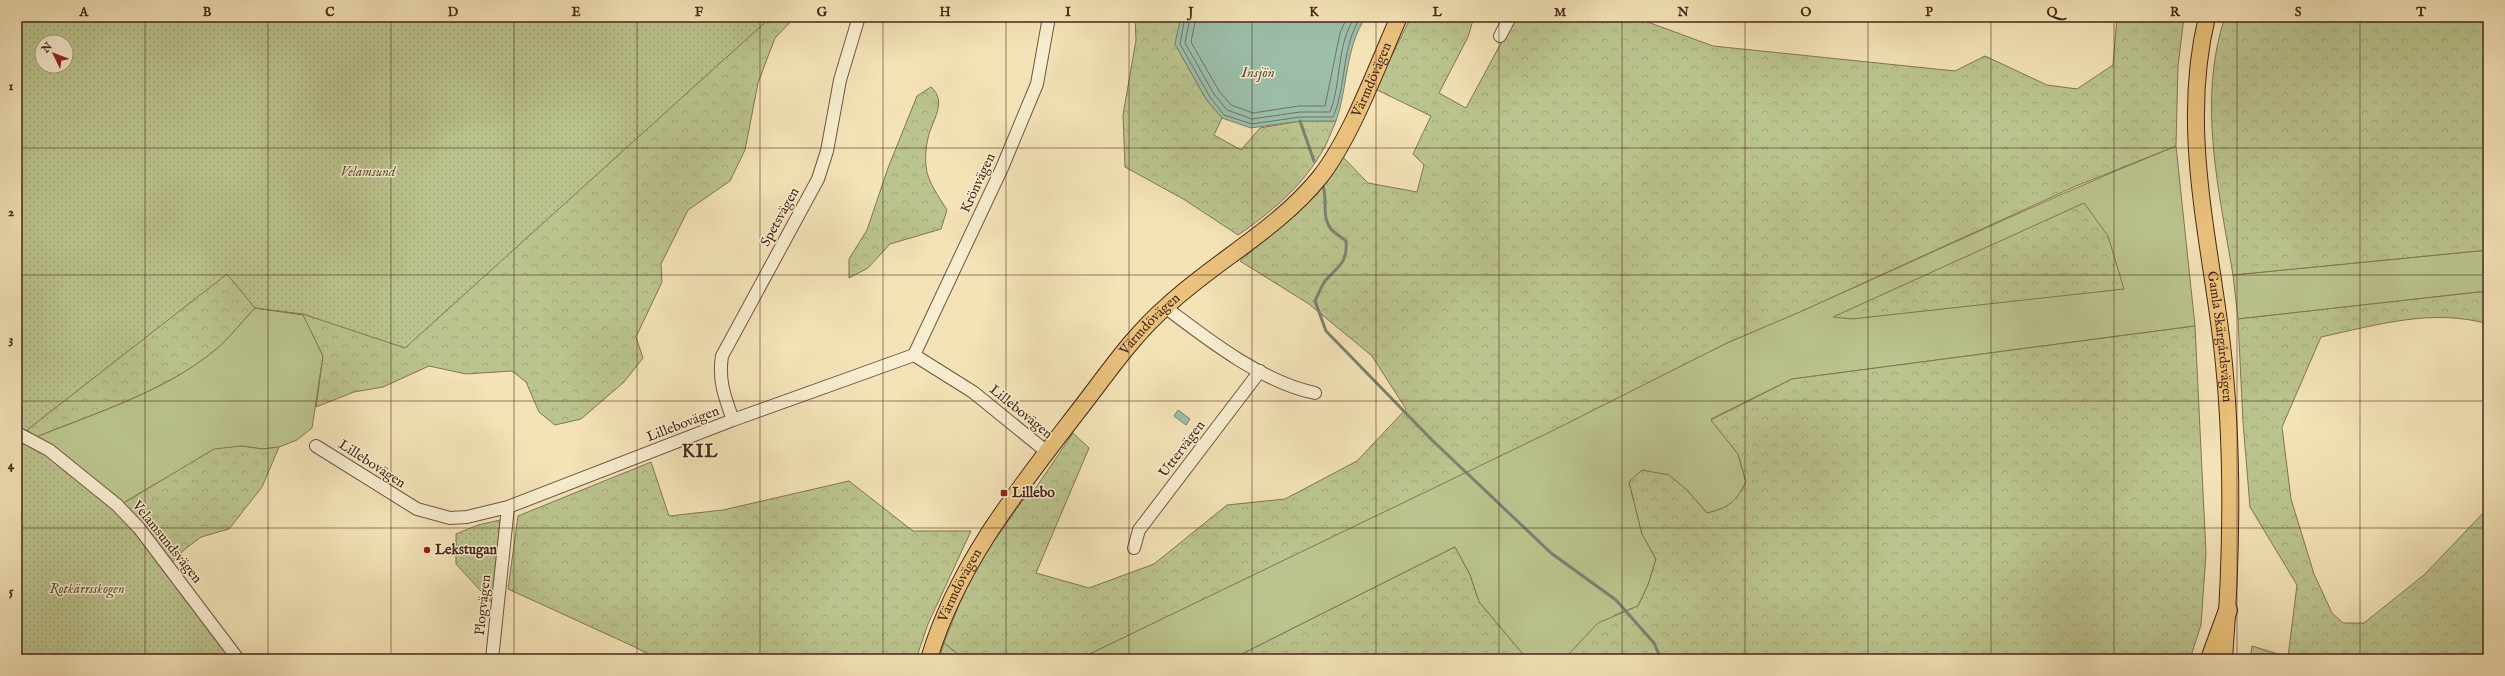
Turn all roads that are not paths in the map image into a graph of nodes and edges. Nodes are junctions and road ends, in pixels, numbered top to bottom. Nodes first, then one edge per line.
1 (1048, 17) edge
2 (1399, 17) edge
3 (1510, 17) edge
4 (2207, 17) edge
5 (858, 20) dead end
6 (1500, 36) dead end
7 (1165, 307) junction
8 (914, 355) junction
9 (1260, 371) junction
10 (1315, 393) dead end
11 (734, 420) junction
12 (17, 433) edge
13 (316, 446) dead end
14 (1047, 452) junction
15 (508, 507) junction
16 (1134, 548) dead end
17 (2228, 610) junction
18 (238, 659) edge
19 (492, 659) edge
20 (929, 659) edge
21 (2210, 659) edge
22 (2224, 659) edge

1 - 8 street, Krönvägen
2 - 7 main road, Värmdövägen
3 - 6 street
4 - 17 main road, Gamla Skärgårdsvägen
5 - 11 street, Spetsvägen
7 - 9 street
7 - 14 main road, Värmdövägen
8 - 11 street, Lillebovägen
8 - 14 street, Lillebovägen
9 - 10 street
9 - 16 street, Uttervägen
11 - 15 street, Lillebovägen
12 - 18 street, Velamsundsvägen
13 - 15 street, Lillebovägen
14 - 20 main road, Värmdövägen
15 - 19 street, Plogvägen
17 - 21 highway
17 - 22 main road, Gamla Skärgårdsvägen

